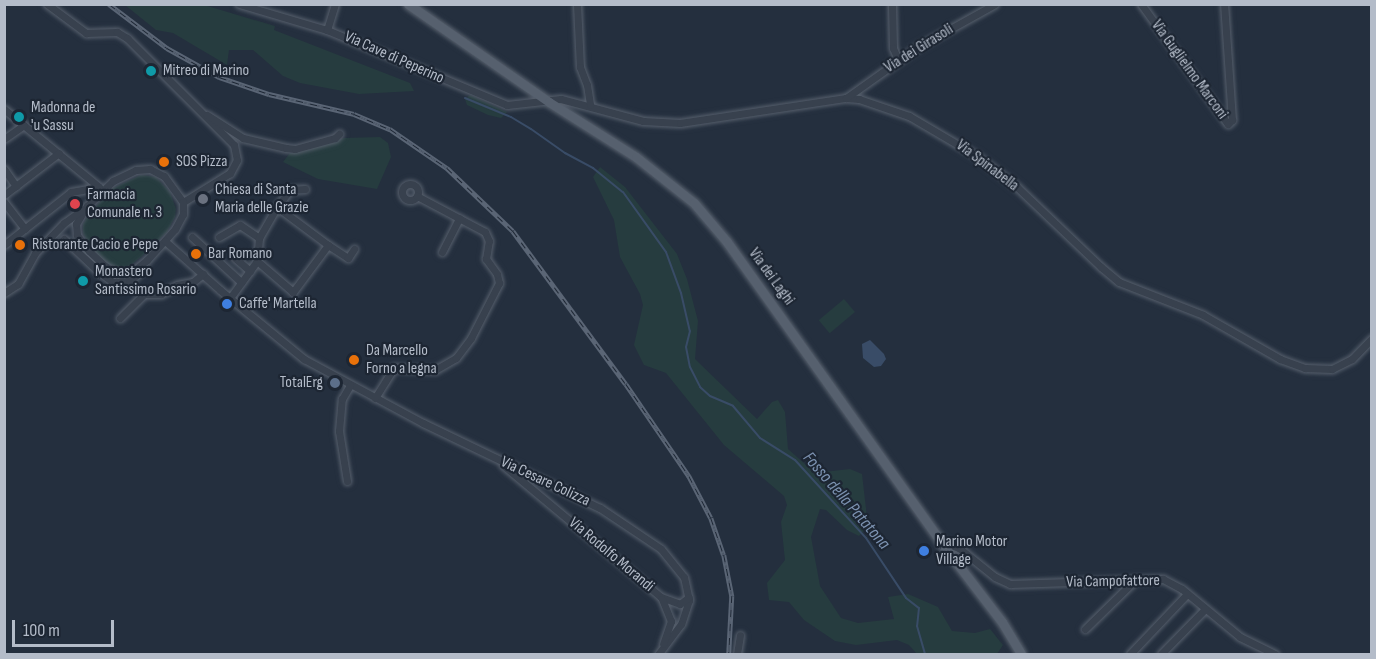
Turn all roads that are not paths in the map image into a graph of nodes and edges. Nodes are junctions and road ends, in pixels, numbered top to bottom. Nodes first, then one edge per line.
1 (47, 4) edge
2 (239, 4) edge
3 (335, 4) edge
4 (408, 4) edge
5 (577, 4) edge
6 (892, 4) edge
7 (995, 4) edge
8 (1141, 4) edge
9 (1224, 4) edge
10 (327, 30) junction
11 (898, 60) junction
12 (846, 98) junction
13 (549, 102) junction
14 (590, 105) junction
15 (4, 109) edge
16 (204, 115) junction
17 (24, 125) junction
18 (339, 134) dead end
19 (4, 139) edge
20 (59, 153) junction
21 (4, 169) edge
22 (16, 186) junction
23 (108, 186) junction
24 (99, 187) junction
25 (87, 188) junction
26 (304, 189) dead end
27 (4, 195) edge
28 (417, 196) dead end
29 (97, 197) junction
30 (4, 202) edge
31 (183, 202) junction
32 (87, 206) junction
33 (278, 207) junction
34 (459, 219) junction
35 (25, 229) junction
36 (192, 237) dead end
37 (219, 237) dead end
38 (259, 238) junction
39 (64, 239) dead end
40 (167, 242) junction
41 (328, 244) junction
42 (4, 245) edge
43 (354, 249) dead end
44 (442, 252) dead end
45 (235, 258) dead end
46 (257, 261) junction
47 (250, 271) junction
48 (203, 274) junction
49 (241, 282) junction
50 (4, 293) edge
51 (230, 298) junction
52 (120, 318) dead end
53 (1371, 338) edge
54 (350, 385) junction
55 (375, 398) junction
56 (491, 456) junction
57 (347, 481) dead end
58 (552, 484) junction
59 (536, 491) junction
60 (940, 541) junction
61 (1136, 579) junction
62 (1187, 594) junction
63 (689, 596) junction
64 (661, 597) junction
65 (1205, 609) junction
66 (1085, 629) dead end
67 (740, 635) dead end
68 (657, 654) edge
69 (737, 654) edge
70 (1021, 654) edge
71 (1130, 654) edge
72 (1161, 654) edge
73 (1275, 654) edge

1 - 16 street
2 - 10 street, Via Cave di Peperino
3 - 10 street
4 - 13 main road, Via dei Laghi
5 - 14 street
6 - 11 street
7 - 11 street, Via dei Girasoli
8 - 9 street, Via Guglielmo Marconi
10 - 13 street, Via Cave di Peperino
11 - 12 street, Via dei Girasoli
12 - 14 street, Via Spinabella
12 - 53 street, Via Spinabella
13 - 14 street, Via Spinabella
13 - 60 main road, Via dei Laghi
15 - 17 street
16 - 18 street
16 - 31 street
17 - 19 street
17 - 20 street
20 - 22 street
20 - 24 street
21 - 22 street
22 - 27 street
23 - 24 street
23 - 29 street
23 - 31 street
24 - 25 street
25 - 29 street
25 - 35 street
26 - 33 street
28 - 34 street
29 - 32 street
30 - 35 street
31 - 40 street
32 - 40 street
32 - 50 street
33 - 38 street
33 - 41 street
34 - 44 street
34 - 55 street
35 - 42 street
36 - 49 street
37 - 38 street
38 - 46 street
39 - 40 street
40 - 48 street, Via Cesare Colizza
41 - 43 street
41 - 46 street
45 - 47 street
46 - 47 street
47 - 49 street
48 - 51 street, Via Cesare Colizza
48 - 52 street
49 - 51 street
51 - 54 street, Via Cesare Colizza
54 - 55 street, Via Cesare Colizza
54 - 57 street
55 - 56 street, Via Cesare Colizza
56 - 58 street, Via Cesare Colizza
56 - 59 street, Via Rodolfo Morandi
58 - 59 street
58 - 63 street, Via Cesare Colizza
59 - 64 street, Via Rodolfo Morandi
60 - 61 street, Via Campofattore
60 - 70 main road, Via dei Laghi
61 - 62 street, Via Campofattore
61 - 66 street
62 - 65 street, Via Campofattore
62 - 71 street
63 - 64 street, Via Rodolfo Morandi
63 - 68 street
64 - 68 street
65 - 72 street
65 - 73 street, Via Campofattore
67 - 69 street

